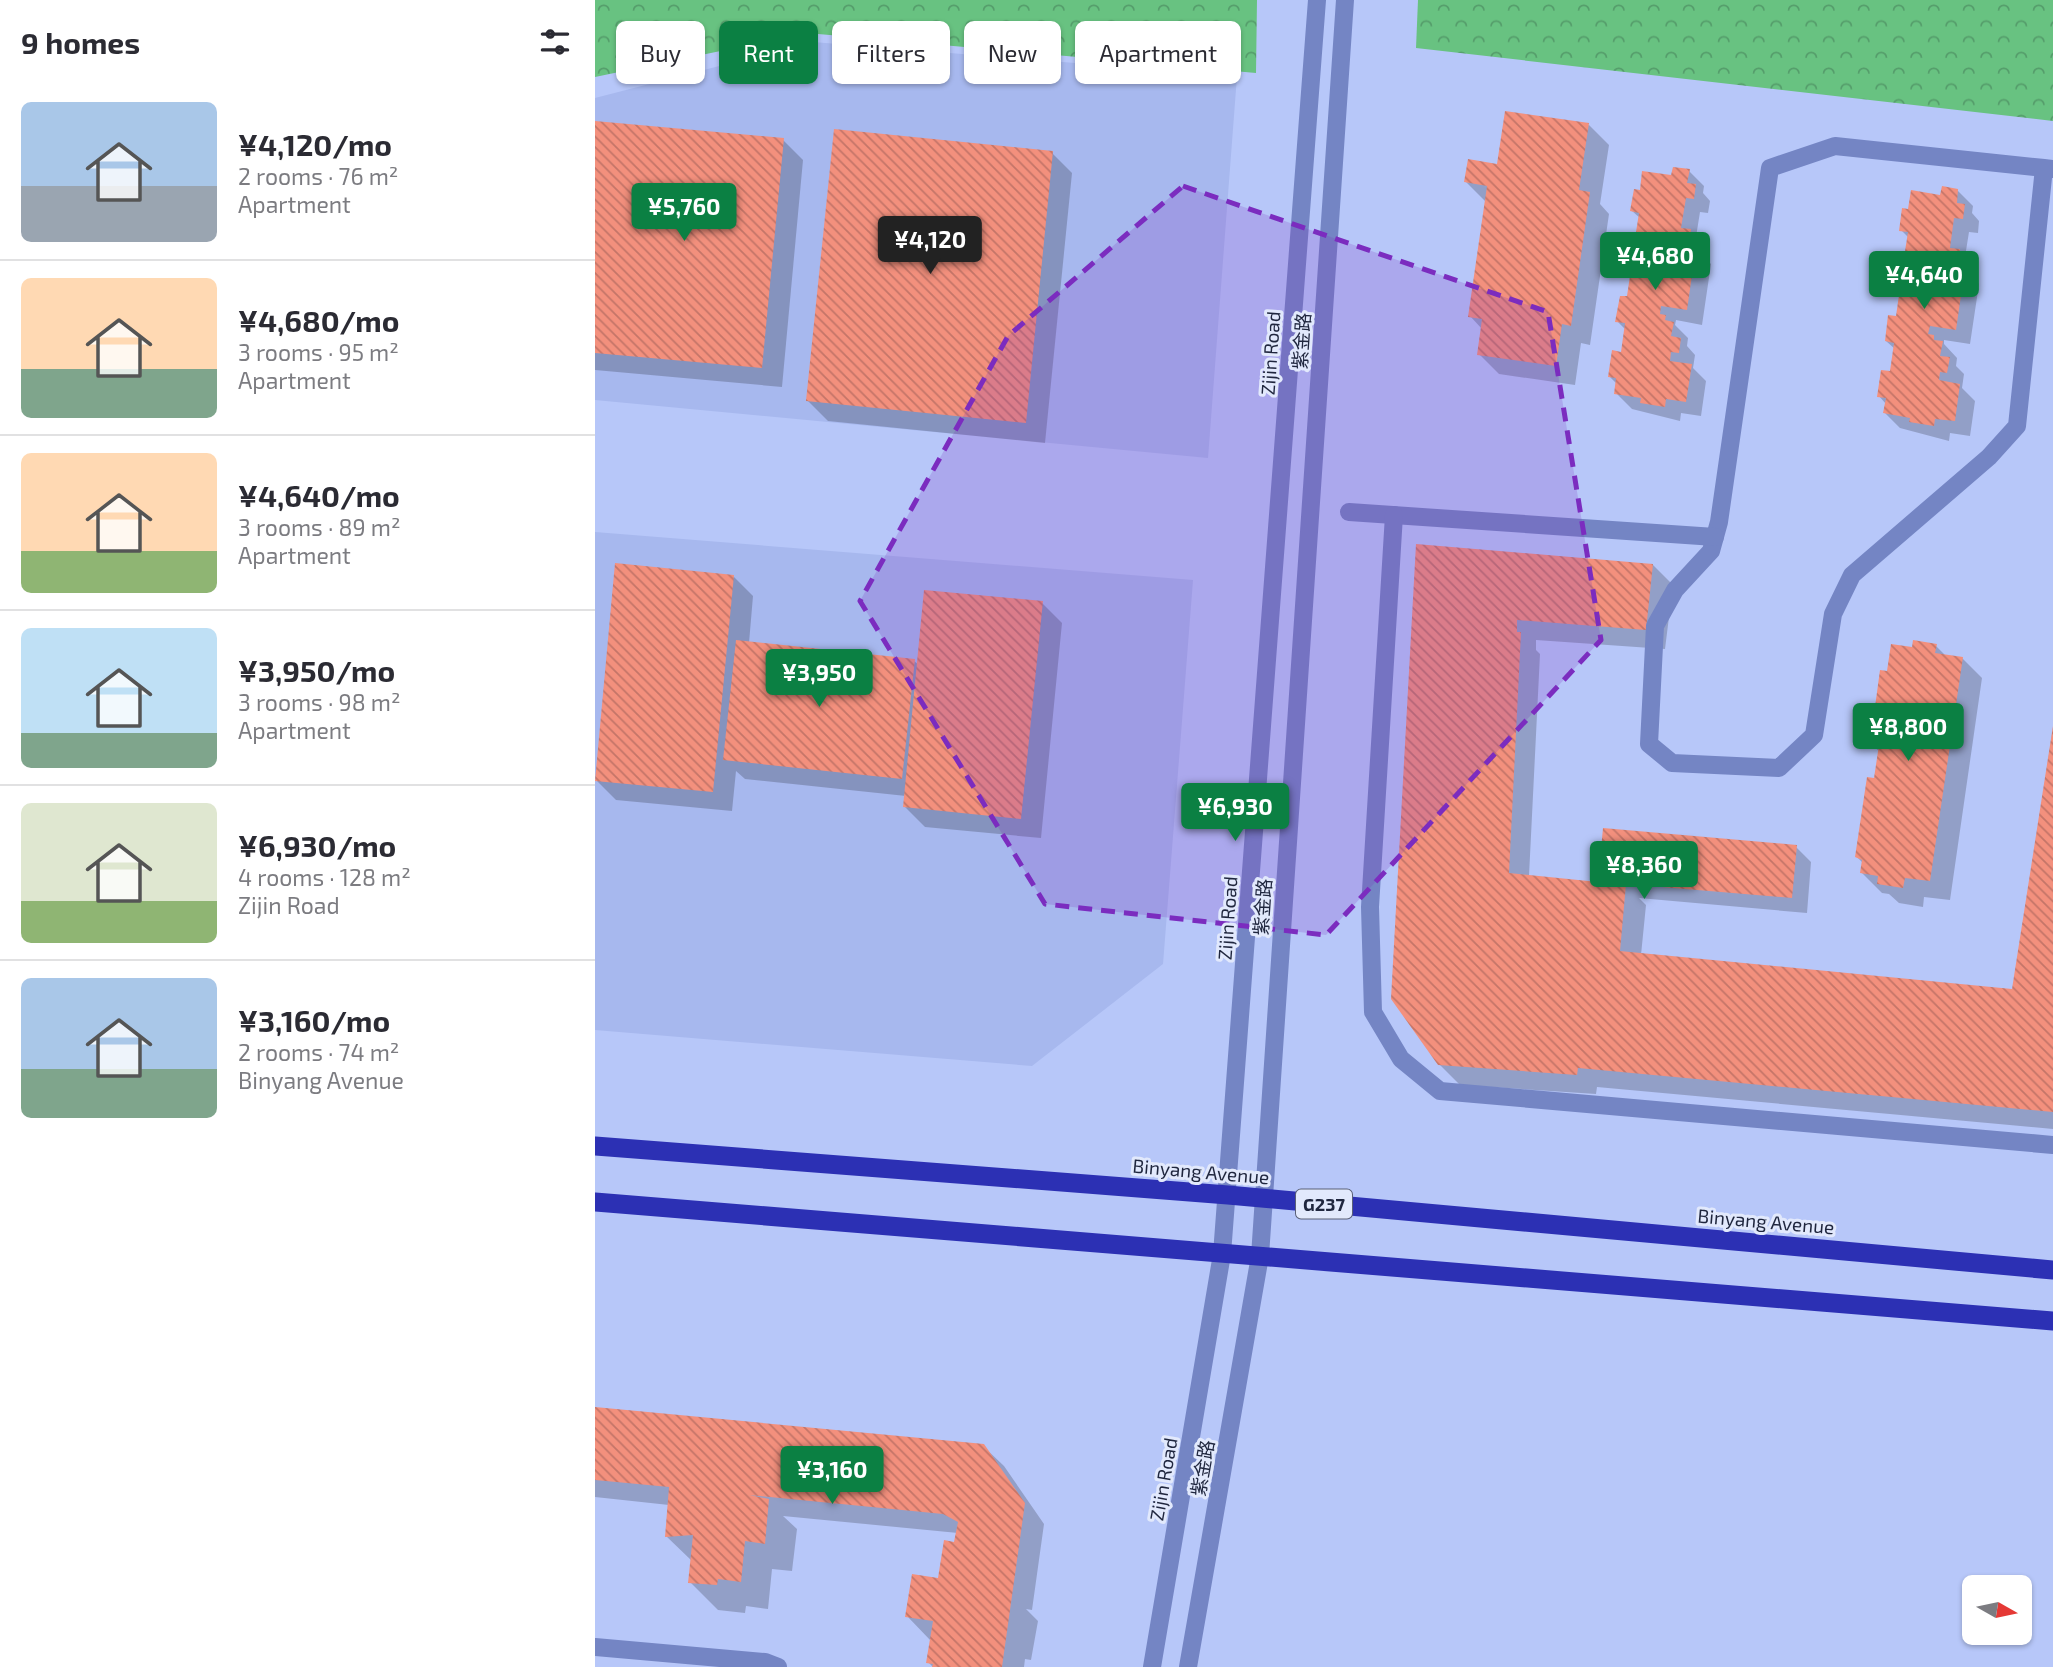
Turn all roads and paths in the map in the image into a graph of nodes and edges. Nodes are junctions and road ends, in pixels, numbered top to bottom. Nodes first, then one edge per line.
1 (1317, 0) edge
2 (1345, 0) edge
3 (2049, 168) edge
4 (1349, 512) dead end
5 (1394, 515) junction
6 (1715, 537) junction
7 (2053, 1145) edge
8 (595, 1146) edge
9 (1228, 1195) junction
10 (1264, 1198) junction
11 (595, 1202) edge
12 (1222, 1254) junction
13 (1260, 1256) junction
14 (2053, 1270) edge
15 (2053, 1321) edge
16 (595, 1647) edge
17 (778, 1667) edge
18 (1152, 1667) edge
19 (1188, 1667) edge

1 - 9 street, Zijin Road
2 - 10 street, 紫金路
3 - 6 street
3 - 6 street
4 - 5 street
5 - 6 street
5 - 7 street
8 - 9 highway, Binyang Avenue / G237
9 - 10 highway, Binyang Avenue / G237
9 - 12 street, Zijin Road
10 - 13 street, 紫金路
10 - 14 highway, Binyang Avenue / G237
11 - 12 highway
12 - 13 highway
12 - 18 street, Zijin Road
13 - 15 highway
13 - 19 street, 紫金路
16 - 17 street

